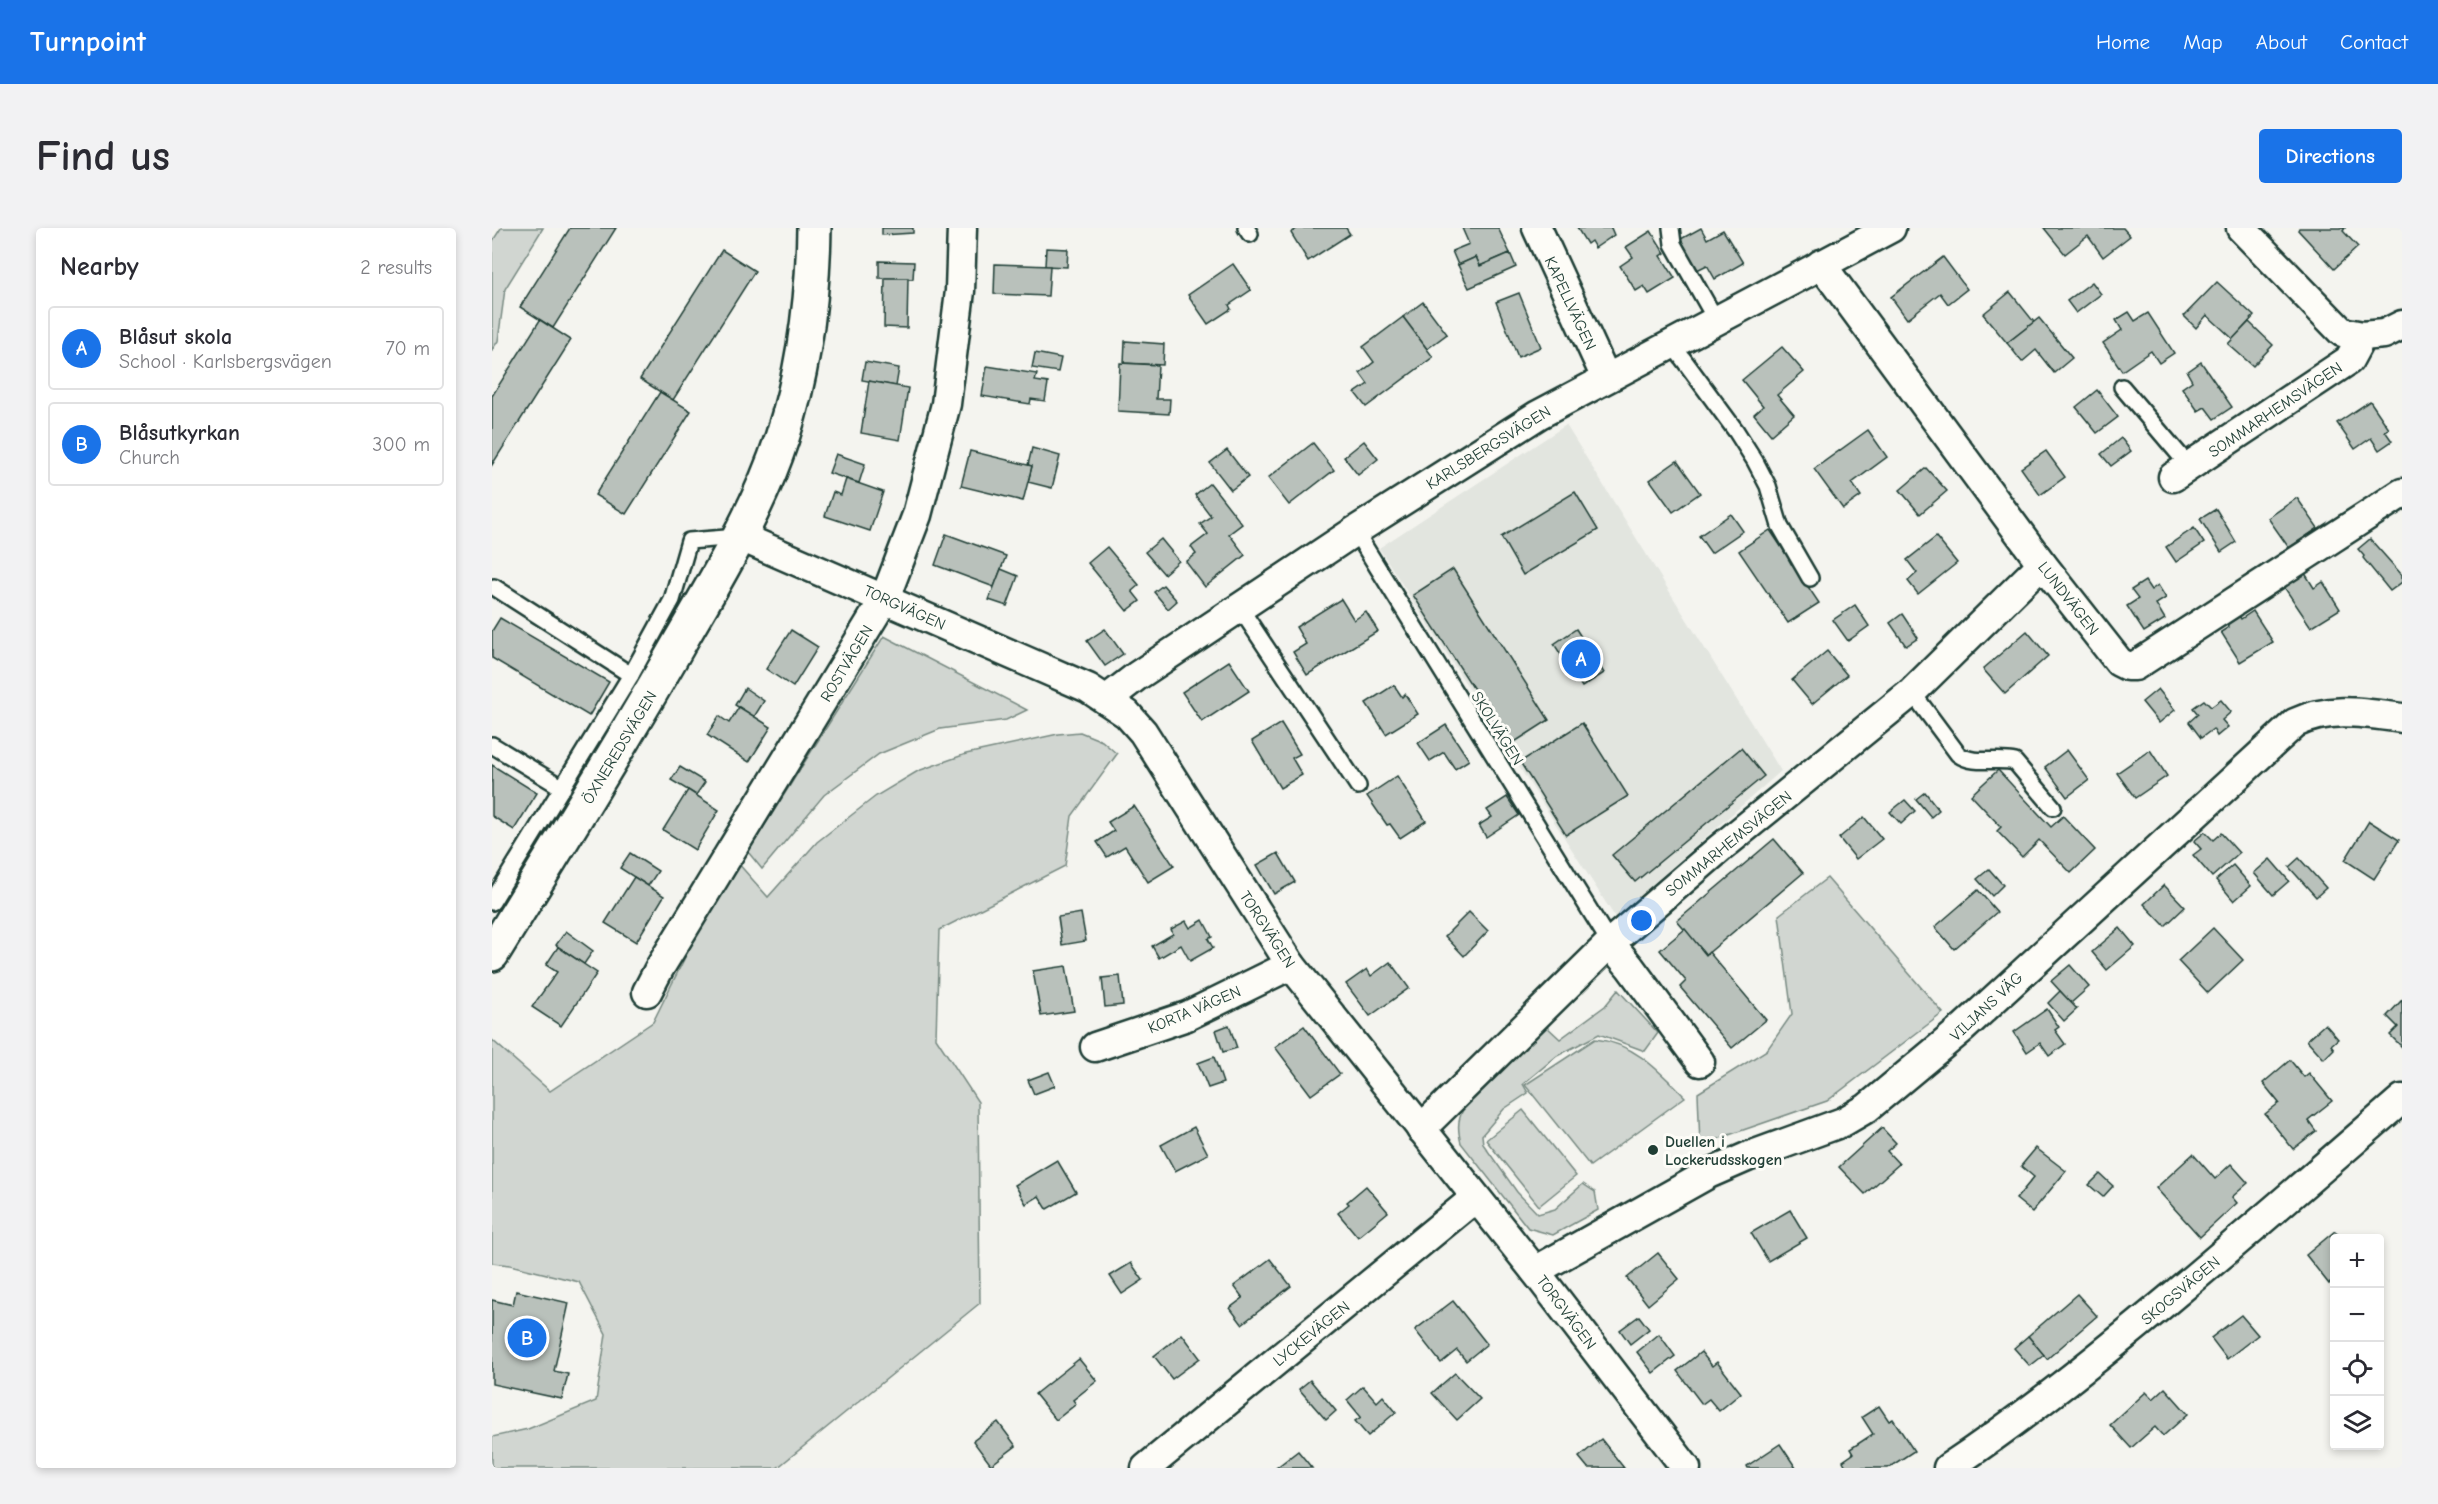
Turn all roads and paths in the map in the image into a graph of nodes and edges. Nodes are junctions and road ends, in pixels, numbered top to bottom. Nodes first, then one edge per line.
1 (814, 228) edge
2 (962, 228) edge
3 (1537, 228) edge
4 (1671, 228) edge
5 (1891, 228) edge
6 (2241, 228) edge
7 (1821, 264) junction
8 (1716, 320) junction
9 (2402, 325) edge
10 (2362, 336) junction
11 (1672, 344) junction
12 (1606, 378) junction
13 (2122, 387) dead end
14 (2181, 472) joint
15 (2402, 493) edge
16 (1355, 531) junction
17 (741, 537) junction
18 (2042, 564) junction
19 (1810, 578) dead end
20 (494, 587) dead end
21 (885, 598) junction
22 (1240, 608) junction
23 (631, 675) junction
24 (1912, 692) junction
25 (1106, 700) junction
26 (2402, 718) edge
27 (492, 745) edge
28 (1358, 786) dead end
29 (563, 788) junction
30 (2053, 807) dead end
31 (493, 899) edge
32 (1610, 943) junction
33 (492, 954) edge
34 (1290, 965) junction
35 (647, 992) dead end
36 (1095, 1047) dead end
37 (1700, 1062) dead end
38 (2402, 1100) edge
39 (1421, 1129) junction
40 (1475, 1198) junction
41 (1535, 1271) junction
42 (1146, 1468) edge
43 (1686, 1468) edge
44 (1948, 1468) edge

1 - 17 street, ÖXNEREDSVÄGEN
2 - 21 street, ROSTVÄGEN
3 - 12 street, KAPELLVÄGEN
4 - 8 lane
5 - 7 street, KARLSBERGSVÄGEN
6 - 10 street
7 - 8 street, KARLSBERGSVÄGEN
7 - 18 street, LUNDVÄGEN
8 - 11 street, KARLSBERGSVÄGEN
9 - 10 street
10 - 14 street, SOMMARHEMSVÄGEN
11 - 12 street, KARLSBERGSVÄGEN
11 - 19 lane
12 - 16 street, KARLSBERGSVÄGEN
13 - 14 lane
15 - 18 street, LUNDVÄGEN
16 - 22 street, KARLSBERGSVÄGEN
16 - 32 lane, SKOLVÄGEN
17 - 21 street, TORGVÄGEN
17 - 23 lane
17 - 33 street, ÖXNEREDSVÄGEN
18 - 24 street, SOMMARHEMSVÄGEN
20 - 23 lane
21 - 25 street, TORGVÄGEN
21 - 35 street, ROSTVÄGEN
22 - 25 street, KARLSBERGSVÄGEN
22 - 28 lane
23 - 29 lane
24 - 30 lane
24 - 32 street, SOMMARHEMSVÄGEN
25 - 34 street, TORGVÄGEN
26 - 41 street, VILJANS VÄG
27 - 29 lane
29 - 31 lane
32 - 37 street
32 - 39 street, SOMMARHEMSVÄGEN
34 - 36 street, KORTA VÄGEN
34 - 39 street, TORGVÄGEN
38 - 44 street, SKOGSVÄGEN
39 - 40 street, TORGVÄGEN
40 - 41 street, TORGVÄGEN
40 - 42 street, LYCKEVÄGEN
41 - 43 street, TORGVÄGEN

